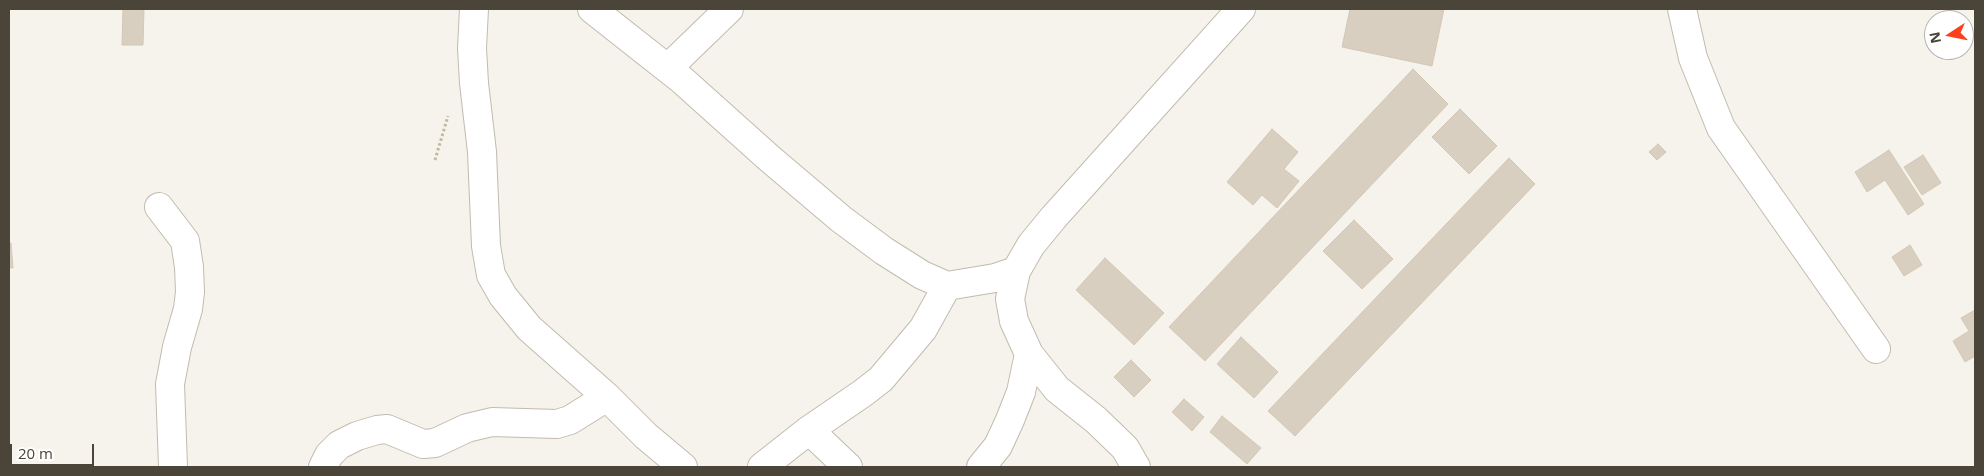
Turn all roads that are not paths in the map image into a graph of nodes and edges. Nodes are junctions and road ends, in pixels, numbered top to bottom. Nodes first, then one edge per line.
1 (474, 9) edge
2 (592, 9) edge
3 (729, 9) edge
4 (1241, 9) edge
5 (1682, 9) edge
6 (668, 68) junction
7 (159, 207) dead end
8 (1016, 271) junction
9 (947, 286) junction
10 (1876, 348) dead end
11 (1029, 354) junction
12 (607, 397) junction
13 (808, 430) junction
14 (173, 467) edge
15 (323, 467) edge
16 (683, 467) edge
17 (762, 467) edge
18 (848, 467) edge
19 (982, 467) edge
20 (1136, 467) edge

1 - 12 street
2 - 6 street
3 - 6 street
4 - 8 street
5 - 10 street
6 - 9 street
7 - 14 street
8 - 9 street
8 - 11 street
9 - 13 street
11 - 19 street
11 - 20 street
12 - 15 street
12 - 16 street
13 - 17 street
13 - 18 street

